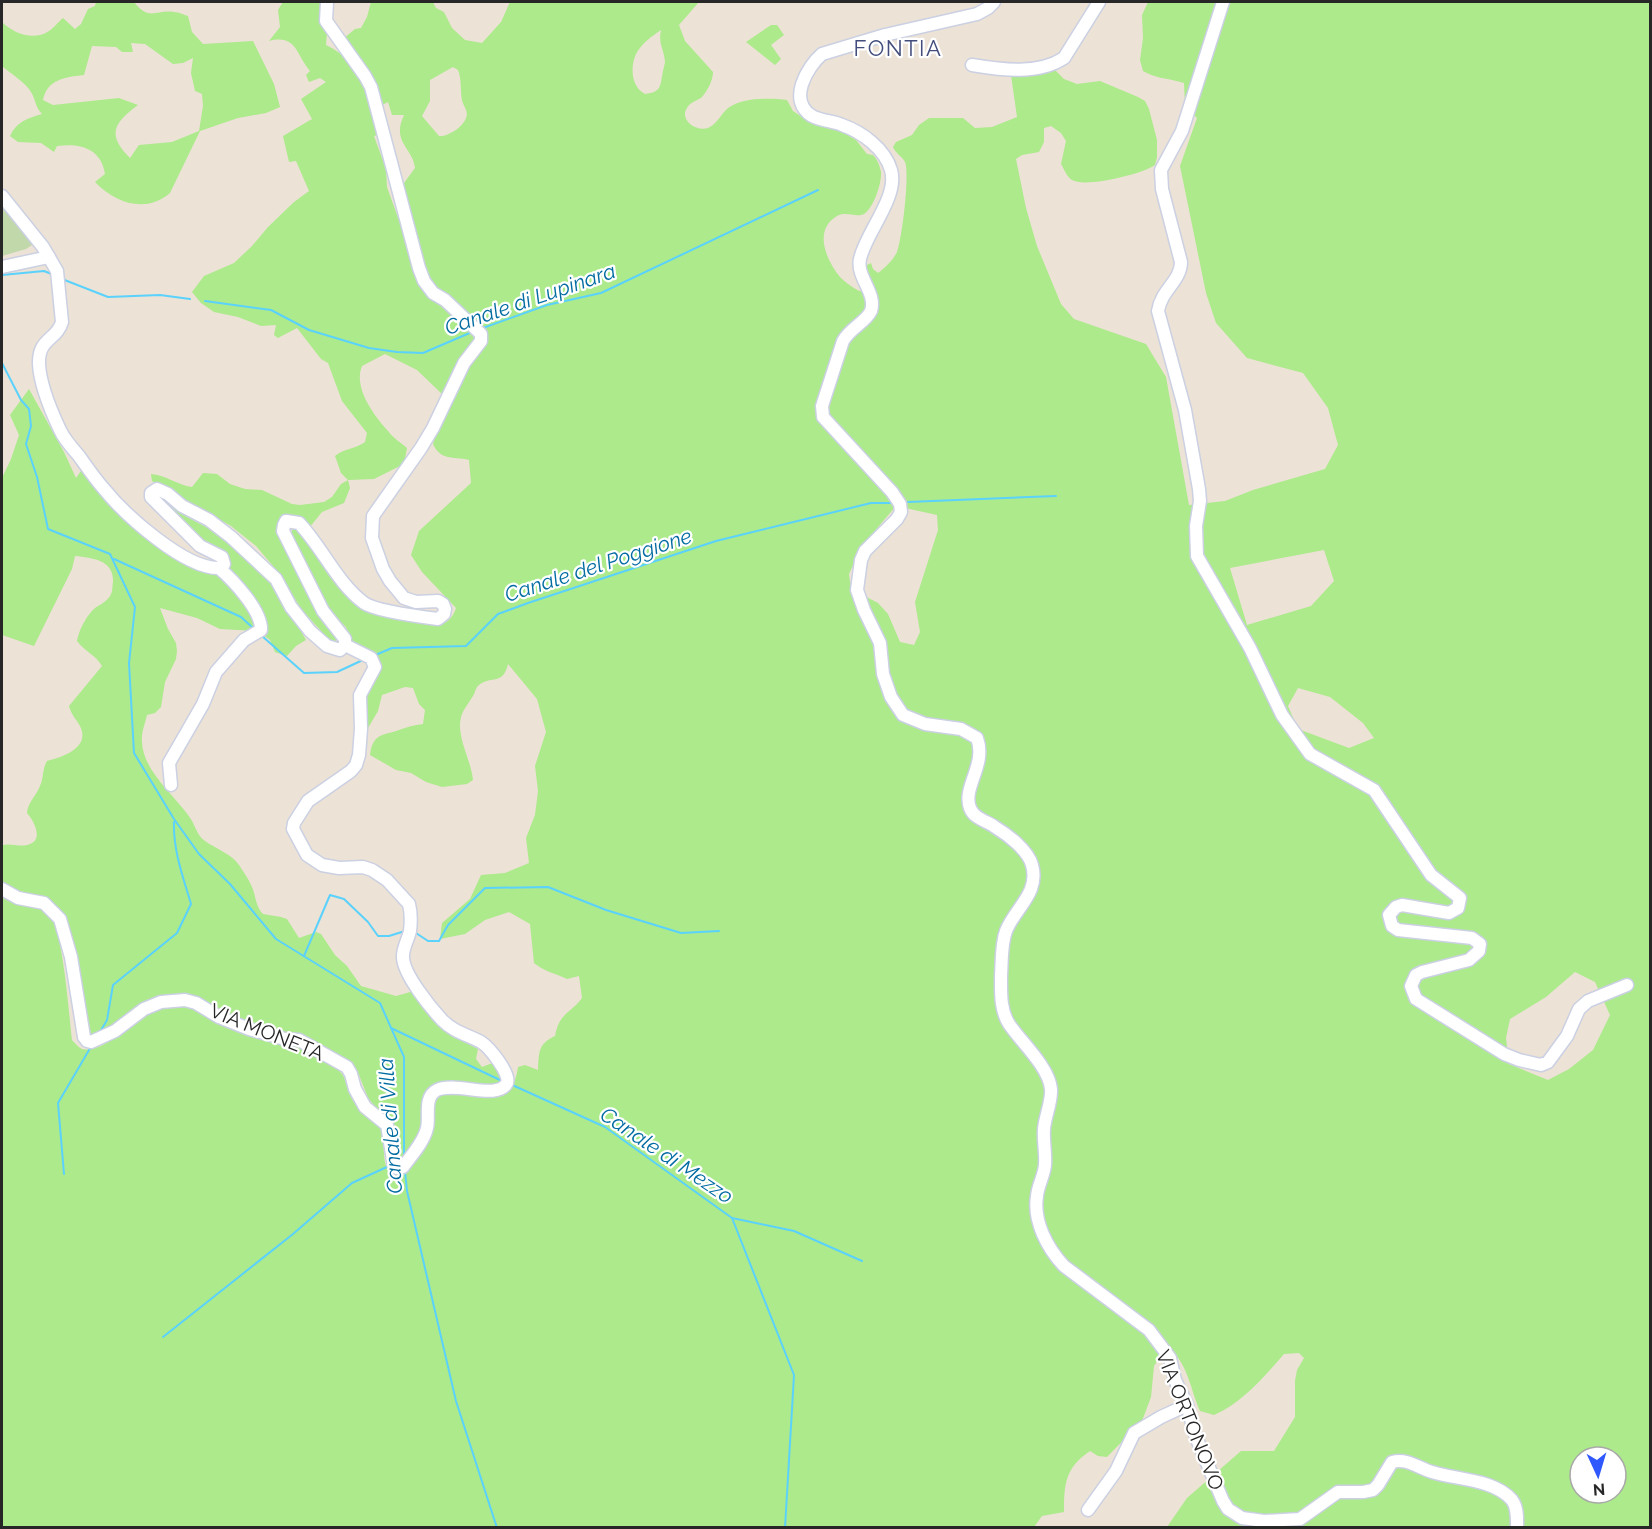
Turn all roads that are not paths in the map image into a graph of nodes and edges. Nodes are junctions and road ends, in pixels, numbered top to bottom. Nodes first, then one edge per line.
1 (327, 2) edge
2 (994, 2) edge
3 (1099, 2) edge
4 (1223, 2) edge
5 (972, 65) dead end
6 (2, 196) edge
7 (49, 257) junction
8 (2, 267) edge
9 (219, 568) junction
10 (345, 645) junction
11 (171, 785) dead end
12 (2, 889) edge
13 (1627, 985) dead end
14 (1187, 1405) junction
15 (1088, 1510) dead end
16 (1517, 1527) edge

1 - 10 street
2 - 14 street, VIA ORTONOVO
3 - 5 street
4 - 13 street
6 - 7 street
7 - 8 street
7 - 9 street
9 - 10 street
9 - 11 street
10 - 12 street, VIA MONETA
14 - 15 street
14 - 16 street, VIA ORTONOVO

